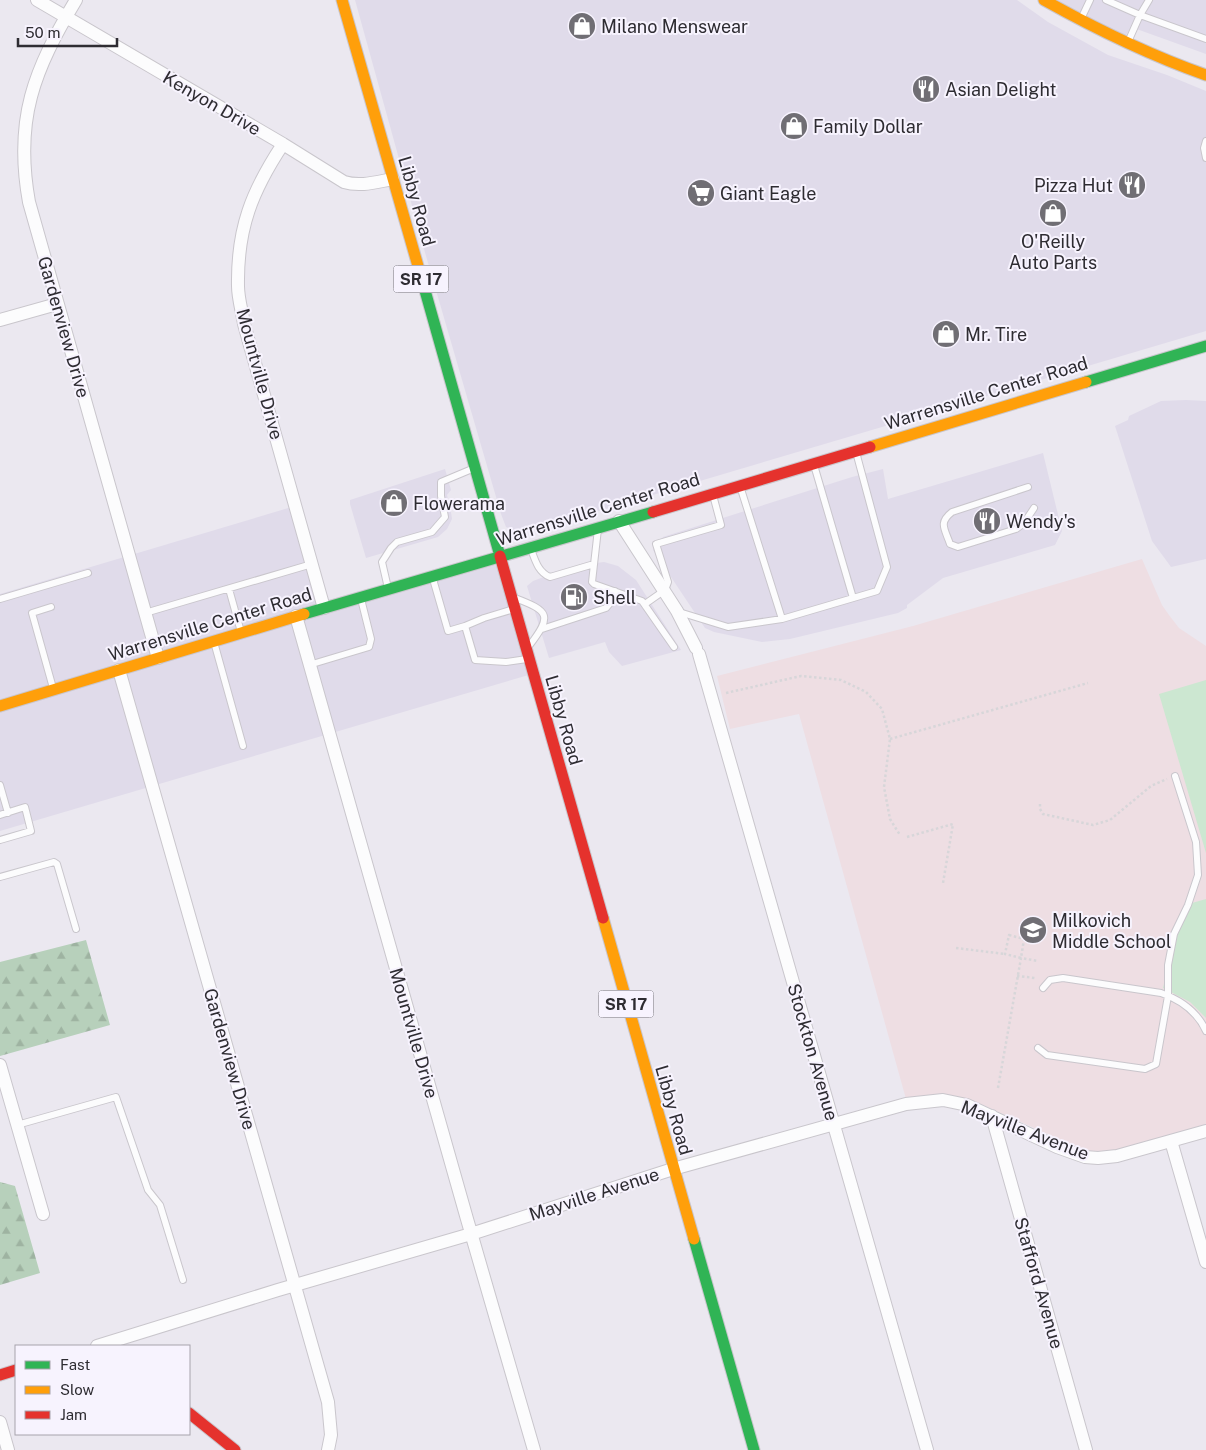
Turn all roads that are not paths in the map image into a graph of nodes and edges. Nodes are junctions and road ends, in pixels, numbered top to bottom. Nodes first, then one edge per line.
1 (37, 0) edge
2 (76, 0) edge
3 (342, 0) edge
4 (1044, 0) edge
5 (1090, 0) edge
6 (1106, 0) edge
7 (1150, 0) edge
8 (1140, 15) junction
9 (66, 17) junction
10 (1080, 20) junction
11 (1206, 39) edge
12 (1128, 43) junction
13 (1206, 75) edge
14 (1206, 141) edge
15 (283, 144) junction
16 (1206, 158) edge
17 (393, 178) junction
18 (57, 304) junction
19 (0, 320) edge
20 (1206, 346) edge
21 (855, 450) junction
22 (813, 463) junction
23 (474, 468) junction
24 (740, 485) junction
25 (1028, 487) dead end
26 (712, 493) junction
27 (1034, 508) dead end
28 (619, 521) junction
29 (598, 527) junction
30 (531, 548) junction
31 (499, 558) junction
32 (312, 564) junction
33 (594, 564) junction
34 (88, 572) dead end
35 (432, 577) junction
36 (229, 589) junction
37 (389, 589) junction
38 (665, 590) junction
39 (615, 591) junction
40 (510, 597) junction
41 (360, 598) junction
42 (853, 598) junction
43 (0, 599) edge
44 (645, 604) junction
45 (51, 607) dead end
46 (324, 608) junction
47 (514, 609) junction
48 (678, 611) junction
49 (145, 613) junction
50 (296, 616) junction
51 (782, 618) junction
52 (465, 626) junction
53 (542, 629) junction
54 (242, 633) junction
55 (214, 641) junction
56 (674, 647) dead end
57 (527, 655) junction
58 (158, 658) junction
59 (310, 665) junction
60 (119, 670) junction
61 (53, 690) junction
62 (0, 706) edge
63 (243, 746) dead end
64 (1175, 776) road end
65 (0, 786) edge
66 (8, 813) junction
67 (0, 815) edge
68 (0, 840) edge
69 (0, 876) edge
70 (76, 929) dead end
71 (1042, 988) dead end
72 (1168, 996) junction
73 (1206, 1031) edge
74 (1038, 1048) dead end
75 (0, 1065) edge
76 (992, 1116) junction
77 (833, 1124) junction
78 (17, 1125) junction
79 (1206, 1131) edge
80 (1171, 1141) junction
81 (673, 1169) junction
82 (42, 1214) dead end
83 (471, 1234) junction
84 (1206, 1262) edge
85 (183, 1280) dead end
86 (295, 1285) junction
87 (100, 1345) edge
88 (15, 1370) edge
89 (0, 1375) edge
90 (190, 1414) edge
91 (0, 1422) edge
92 (8, 1450) edge
93 (235, 1450) edge
94 (328, 1450) edge
95 (534, 1450) edge
96 (754, 1450) edge
97 (927, 1450) edge
98 (1086, 1450) edge

1 - 9 street, Kenyon Drive
2 - 9 street, Gardenview Drive
3 - 17 main road, Libby Road / SR 17
4 - 10 main road
5 - 10 lane
6 - 8 lane
7 - 8 lane
8 - 11 lane
8 - 12 lane
9 - 15 street, Kenyon Drive
9 - 18 street, Gardenview Drive
10 - 12 main road
12 - 13 main road
14 - 16 lane
15 - 17 street, Kenyon Drive
15 - 32 street, Mountville Drive
17 - 23 main road, Libby Road / SR 17
18 - 19 street
18 - 49 street, Gardenview Drive
20 - 21 main road, Warrensville Center Road
21 - 22 main road, Warrensville Center Road
21 - 42 lane
22 - 24 main road, Warrensville Center Road
22 - 42 lane
23 - 31 main road, Libby Road / SR 17
23 - 37 lane
24 - 26 main road, Warrensville Center Road
24 - 51 lane
25 - 27 lane
26 - 28 main road, Warrensville Center Road
26 - 38 lane
28 - 29 main road, Warrensville Center Road
28 - 38 street, Stockton Avenue
29 - 30 main road, Warrensville Center Road
29 - 33 lane
30 - 31 main road, Warrensville Center Road
30 - 33 lane
31 - 35 main road, Warrensville Center Road
31 - 40 main road, Libby Road / SR 17
32 - 36 lane
32 - 46 street, Mountville Drive
33 - 39 lane
34 - 43 lane
35 - 37 main road, Warrensville Center Road
35 - 52 lane
36 - 49 lane
36 - 54 lane
37 - 41 main road, Warrensville Center Road
38 - 44 lane
38 - 48 street, Stockton Avenue
39 - 44 lane
39 - 53 lane
40 - 47 main road, Libby Road / SR 17
40 - 53 lane
41 - 46 main road, Warrensville Center Road
41 - 59 lane
42 - 51 lane
44 - 56 lane
45 - 61 lane
46 - 50 main road, Warrensville Center Road
47 - 52 lane
47 - 57 main road, Libby Road / SR 17
48 - 51 lane
48 - 77 street, Stockton Avenue
49 - 58 street, Gardenview Drive
50 - 54 main road, Warrensville Center Road
50 - 59 street, Mountville Drive
52 - 57 lane
53 - 57 lane
54 - 55 main road, Warrensville Center Road
55 - 58 main road, Warrensville Center Road
55 - 63 lane
57 - 81 main road, Libby Road / SR 17
58 - 60 main road, Warrensville Center Road
59 - 83 street, Mountville Drive
60 - 61 main road, Warrensville Center Road
60 - 86 street, Gardenview Drive
61 - 62 main road, Warrensville Center Road
64 - 72 lane
65 - 66 lane
66 - 67 lane
66 - 68 lane
69 - 70 lane
71 - 72 lane
72 - 73 lane
72 - 74 lane
75 - 78 street
76 - 77 street, Mayville Avenue
76 - 80 street, Mayville Avenue
76 - 98 street, Stafford Avenue
77 - 81 street, Mayville Avenue
77 - 97 street, Stockton Avenue
78 - 82 street
78 - 85 lane
79 - 80 street, Mayville Avenue
80 - 84 street
81 - 83 street, Mayville Avenue
81 - 96 main road, Libby Road / SR 17
83 - 86 street, Mayville Avenue
83 - 95 street, Mountville Drive
86 - 87 street, Mayville Avenue
86 - 94 street, Gardenview Drive
88 - 89 main road
90 - 93 main road
91 - 92 street

